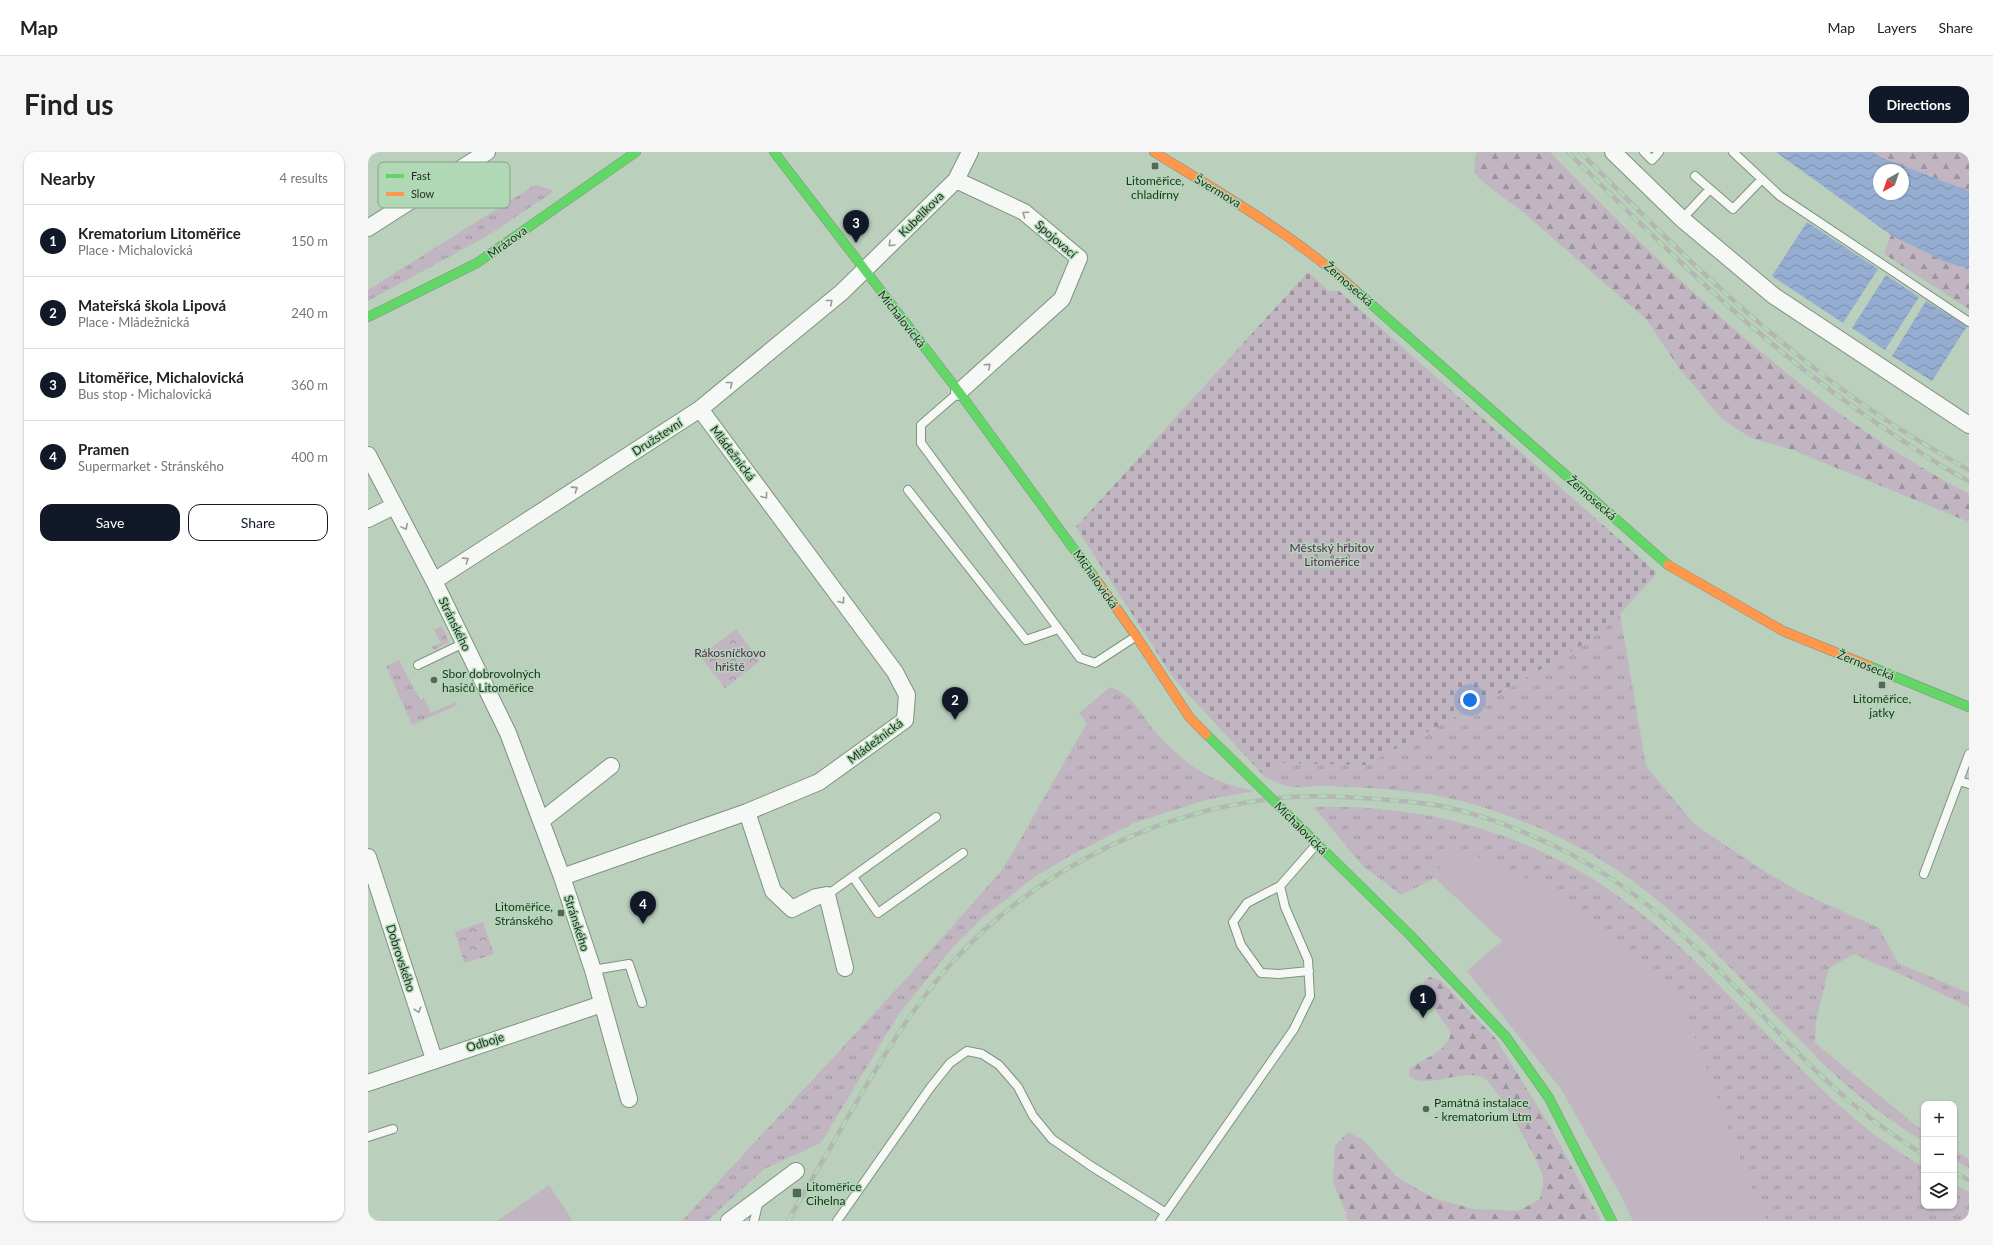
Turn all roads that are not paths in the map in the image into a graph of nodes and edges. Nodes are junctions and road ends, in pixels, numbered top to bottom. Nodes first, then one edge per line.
1 (487, 152) edge
2 (636, 152) edge
3 (774, 152) edge
4 (970, 152) edge
5 (1154, 152) edge
6 (1613, 152) edge
7 (1644, 152) edge
8 (1659, 152) edge
9 (1733, 152) edge
10 (471, 162) edge
11 (1695, 176) dead end
12 (1762, 179) junction
13 (956, 180) junction
14 (1710, 189) junction
15 (399, 208) edge
16 (1261, 217) joint
17 (1682, 218) junction
18 (368, 228) edge
19 (864, 271) junction
20 (368, 317) edge
21 (1969, 322) edge
22 (959, 392) junction
23 (700, 409) junction
24 (1969, 425) edge
25 (368, 455) edge
26 (908, 490) dead end
27 (394, 506) junction
28 (368, 519) edge
29 (434, 581) junction
30 (1058, 629) junction
31 (1136, 636) junction
32 (464, 643) junction
33 (418, 665) dead end
34 (1969, 707) edge
35 (1969, 754) edge
36 (612, 766) dead end
37 (1959, 781) junction
38 (1969, 784) edge
39 (747, 812) junction
40 (936, 817) dead end
41 (541, 820) junction
42 (1317, 844) junction
43 (963, 853) dead end
44 (368, 857) edge
45 (1924, 874) dead end
46 (562, 877) junction
47 (852, 877) junction
48 (372, 880) edge
49 (1280, 886) junction
50 (827, 895) junction
51 (845, 968) dead end
52 (593, 970) junction
53 (1309, 971) junction
54 (642, 1003) dead end
55 (602, 1004) junction
56 (434, 1059) junction
57 (368, 1082) edge
58 (629, 1099) dead end
59 (393, 1129) dead end
60 (368, 1137) edge
61 (796, 1171) dead end
62 (759, 1199) junction
63 (1166, 1213) junction
64 (729, 1221) edge
65 (754, 1221) edge
66 (837, 1221) edge
67 (1160, 1221) edge
68 (1612, 1221) edge

1 - 10 street
2 - 20 street, Mrázova
3 - 19 street, Michalovická
4 - 13 street, Kubelíkova
5 - 16 street, Švermova
6 - 17 street
7 - 8 lane
9 - 12 lane
11 - 14 lane
12 - 14 lane
12 - 21 lane
13 -> 19 street, Kubelíkova
22 -> 13 street, Spojovací
14 - 17 lane
15 - 18 street
16 - 34 street, Žernosecká
17 - 24 street
19 - 22 street, Michalovická
23 -> 19 street, Družstevní
22 - 30 lane
22 - 31 street, Michalovická
29 -> 23 street, Družstevní
23 -> 39 street, Mládežnická
25 - 27 street, Stránského
26 - 30 lane
27 - 28 street
27 -> 29 street, Stránského
29 - 32 street, Stránského
30 - 31 lane
31 - 42 street, Michalovická, bridge
32 - 33 lane
32 - 41 street, Stránského
35 - 37 lane
36 - 41 street
37 - 38 lane
37 - 45 lane
39 - 46 street, Mládežnická
39 - 50 street
40 - 47 lane
41 - 46 street, Stránského
42 - 49 lane
42 - 68 street, Michalovická
43 - 47 lane
44 - 48 street, Dobrovského
46 - 52 street, Stránského
47 - 50 lane
48 -> 56 street, Dobrovského
49 - 53 lane
49 - 53 lane
50 - 51 street
52 - 54 lane
52 - 55 street, Stránského
53 - 63 lane
55 - 56 street, Odboje
55 - 58 street, Stránského
56 - 57 street, Odboje
59 - 60 lane
61 - 62 street
62 - 64 street
62 - 65 lane
63 - 66 lane
63 - 67 lane

